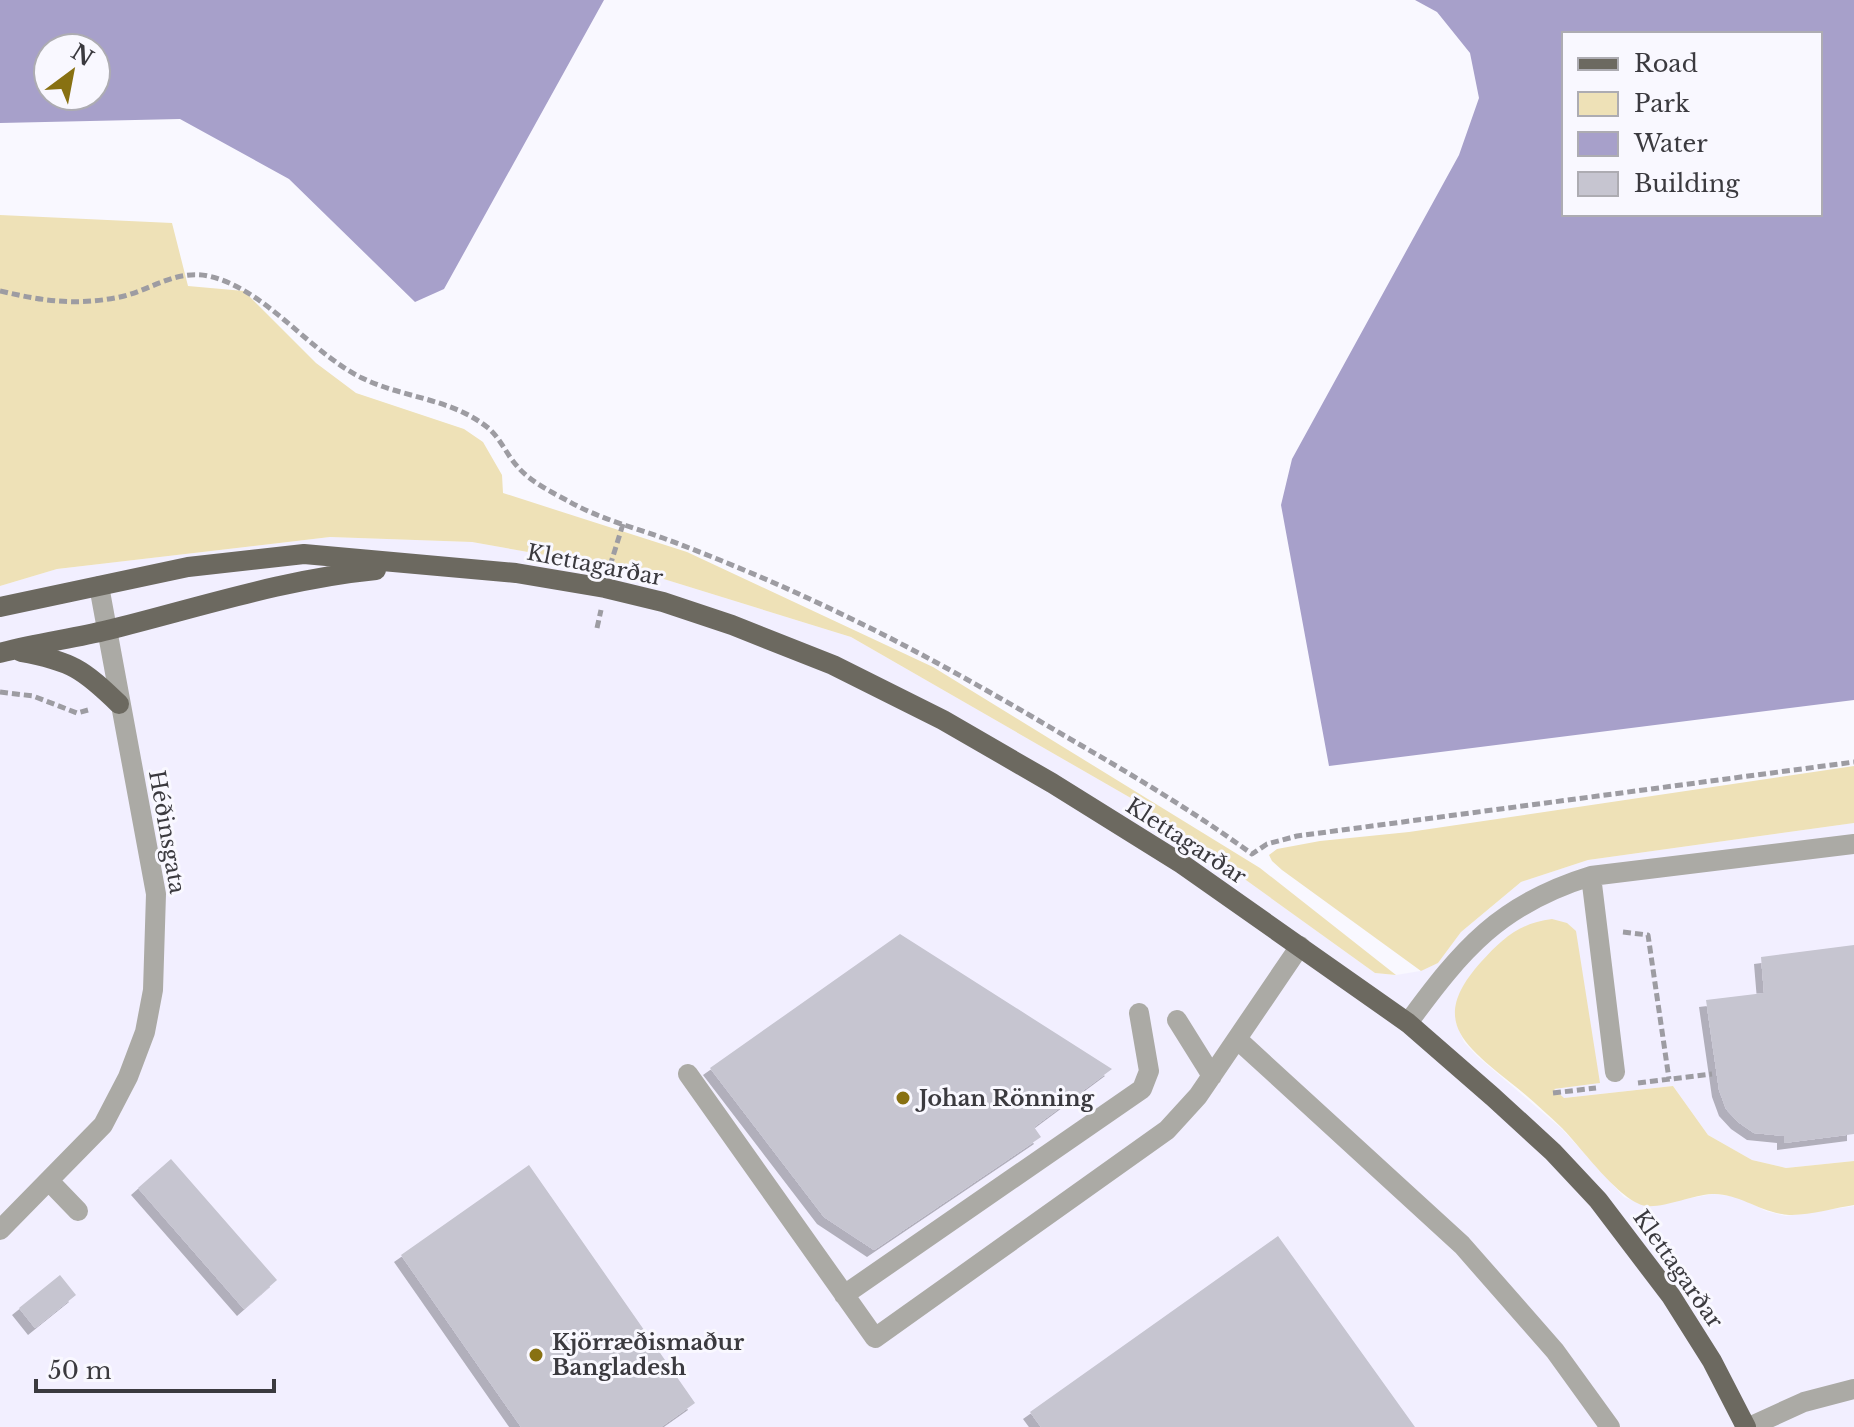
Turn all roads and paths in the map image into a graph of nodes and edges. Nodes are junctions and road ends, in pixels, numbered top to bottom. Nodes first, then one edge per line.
1 (0, 291) edge
2 (623, 524) junction
3 (424, 565) junction
4 (609, 567) dead end
5 (99, 586) junction
6 (0, 607) edge
7 (601, 609) dead end
8 (597, 628) dead end
9 (106, 631) junction
10 (5, 651) edge
11 (0, 692) edge
12 (119, 704) junction
13 (88, 710) dead end
14 (1854, 762) edge
15 (1854, 844) edge
16 (1591, 876) junction
17 (1648, 935) dead end
18 (1300, 946) junction
19 (1139, 1013) dead end
20 (1177, 1020) dead end
21 (1408, 1023) junction
22 (1237, 1039) junction
23 (1615, 1072) dead end
24 (688, 1074) dead end
25 (1212, 1076) junction
26 (1669, 1079) dead end
27 (50, 1182) junction
28 (78, 1211) dead end
29 (0, 1230) edge
30 (844, 1295) junction
31 (1854, 1389) edge
32 (1610, 1427) edge
33 (1748, 1427) edge

1 - 2 path
2 - 4 path
2 - 14 path
3 - 5 main road, Klettagarðar
3 - 9 main road, Klettagarðar
3 - 18 main road, Klettagarðar
5 - 6 main road, Klettagarðar
5 - 9 street, Héðinsgata
7 - 8 path
9 - 10 main road, Klettagarðar
9 - 12 street, Héðinsgata
10 - 12 main road
11 - 13 path
12 - 27 street, Héðinsgata
15 - 16 street
16 - 21 street
16 - 23 street
17 - 26 path
18 - 21 main road, Klettagarðar
18 - 22 street
19 - 30 street
20 - 25 street
21 - 33 main road, Klettagarðar
22 - 25 street
22 - 32 street
24 - 30 street
25 - 30 street
27 - 28 street
27 - 29 street, Héðinsgata
31 - 33 street

